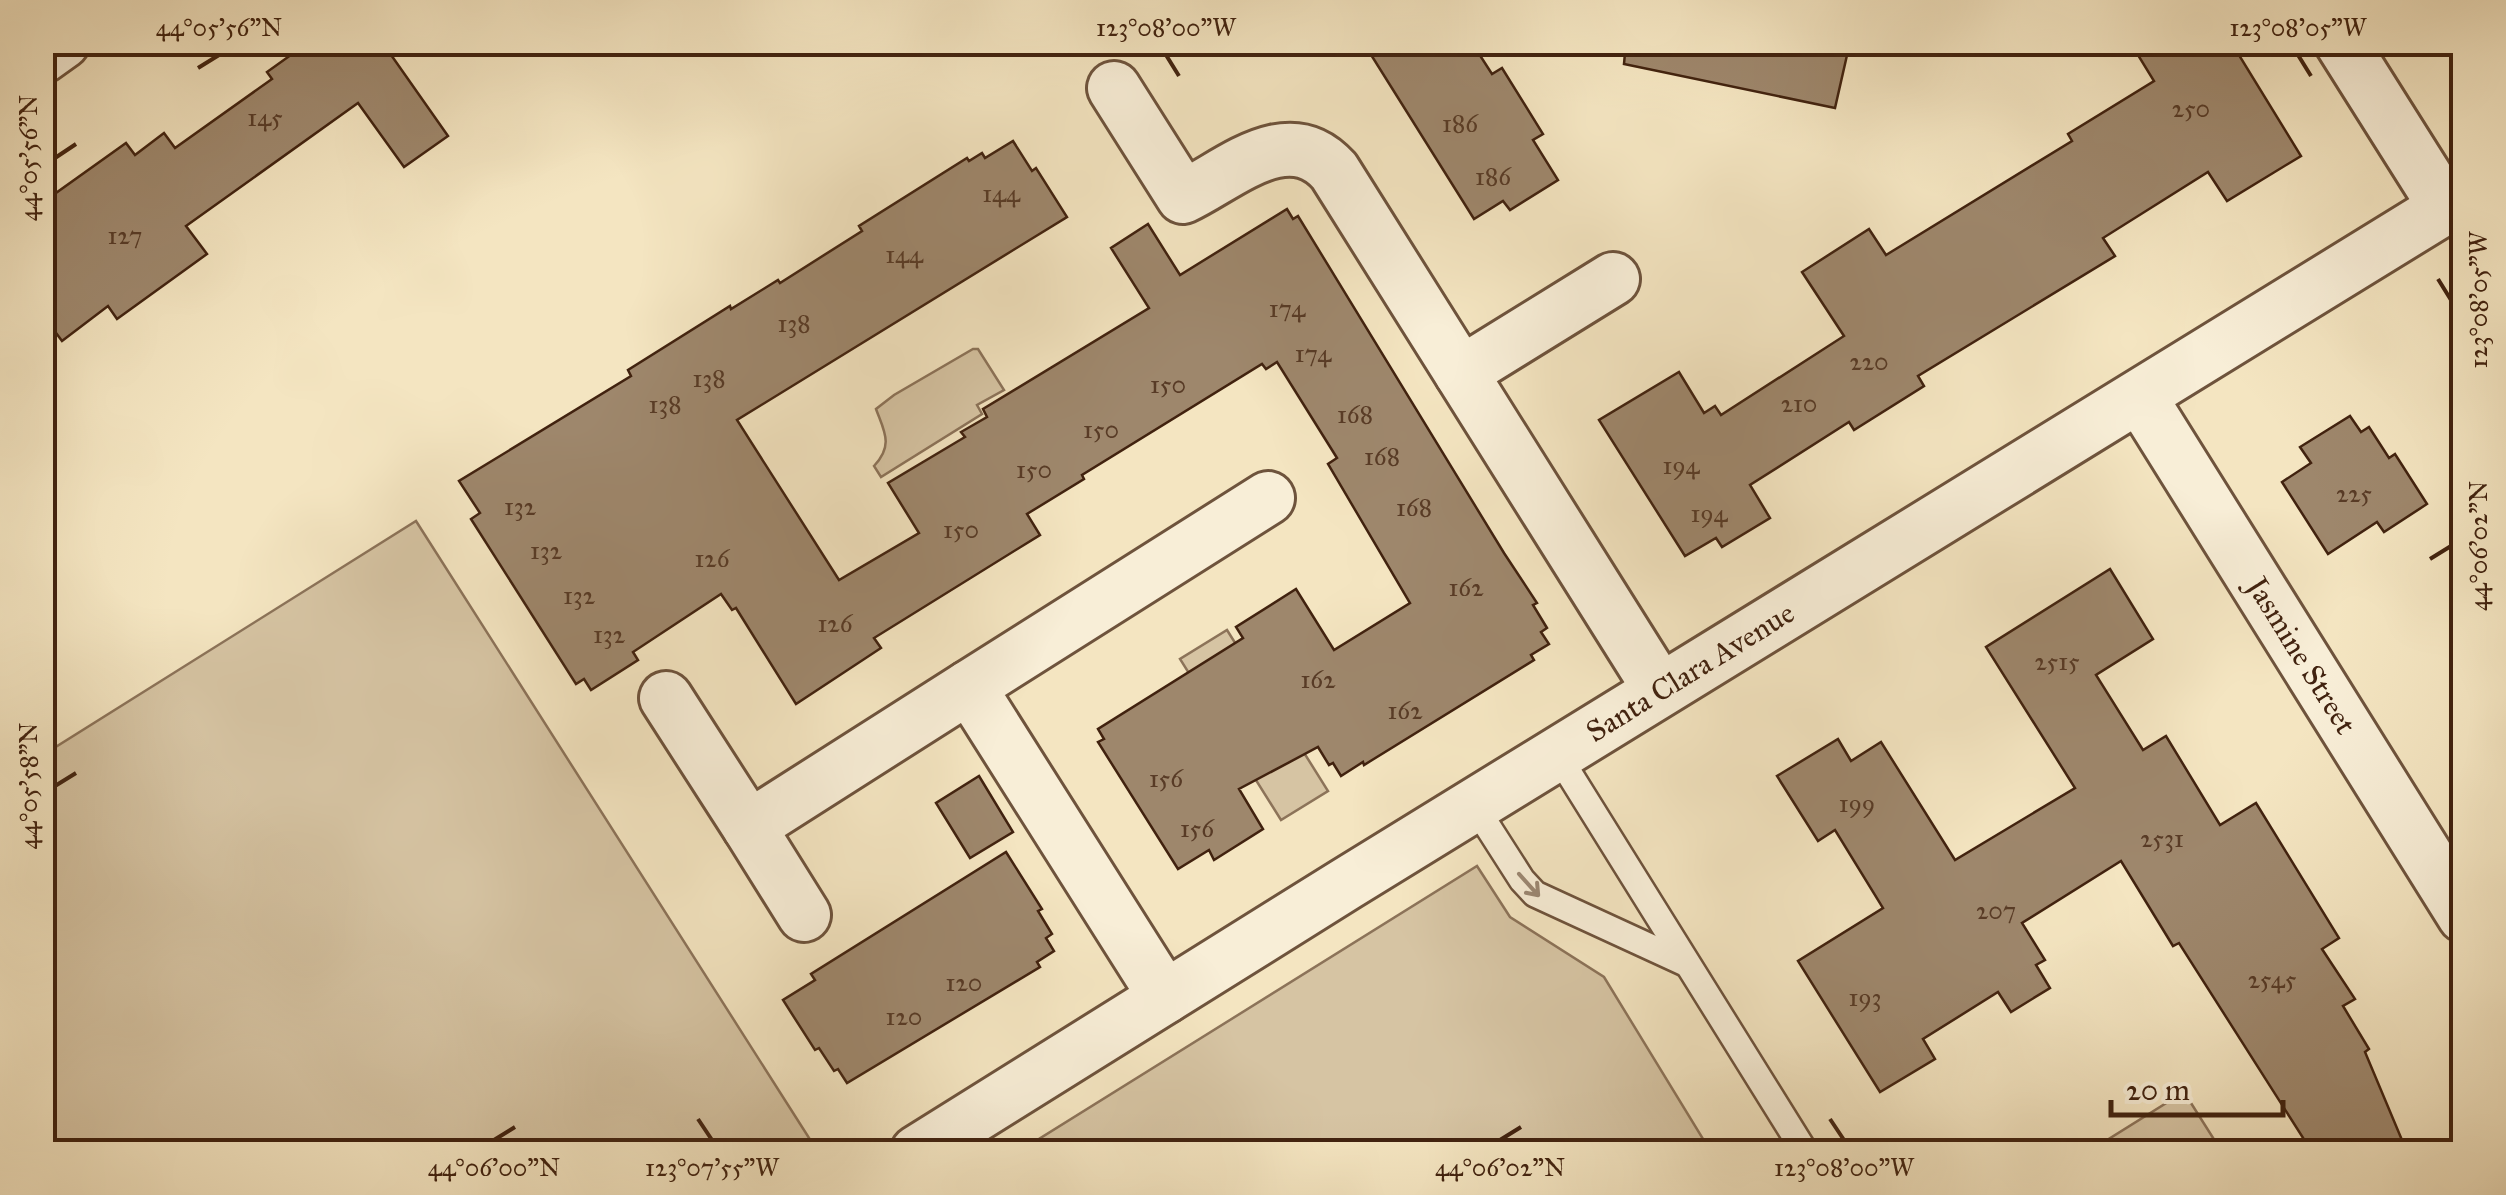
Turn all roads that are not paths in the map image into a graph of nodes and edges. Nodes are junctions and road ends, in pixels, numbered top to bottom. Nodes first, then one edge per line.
1 (63, 42) edge
2 (2341, 42) edge
3 (42, 57) edge
4 (1114, 88) dead end
5 (2454, 202) edge
6 (1613, 279) dead end
7 (1461, 373) junction
8 (2140, 397) junction
9 (1268, 498) dead end
10 (969, 687) junction
11 (1660, 690) junction
12 (666, 698) dead end
13 (1558, 754) junction
14 (1474, 805) junction
15 (749, 827) junction
16 (804, 915) dead end
17 (2464, 916) edge
18 (1685, 963) junction
19 (1165, 997) junction
20 (917, 1152) edge
21 (1805, 1152) edge

1 - 3 street
2 - 5 street
4 - 7 street
5 - 8 street, Santa Clara Avenue
6 - 7 street
7 - 11 street
8 - 11 street, Santa Clara Avenue
8 - 17 street, Jasmine Street
9 - 10 street
10 - 15 street
10 - 19 street
11 - 13 street, Santa Clara Avenue
12 - 15 street
13 - 14 street, Santa Clara Avenue
13 - 18 lane
14 -> 18 lane
14 - 19 street, Santa Clara Avenue
15 - 16 street
18 - 21 lane
19 - 20 street, Santa Clara Avenue

